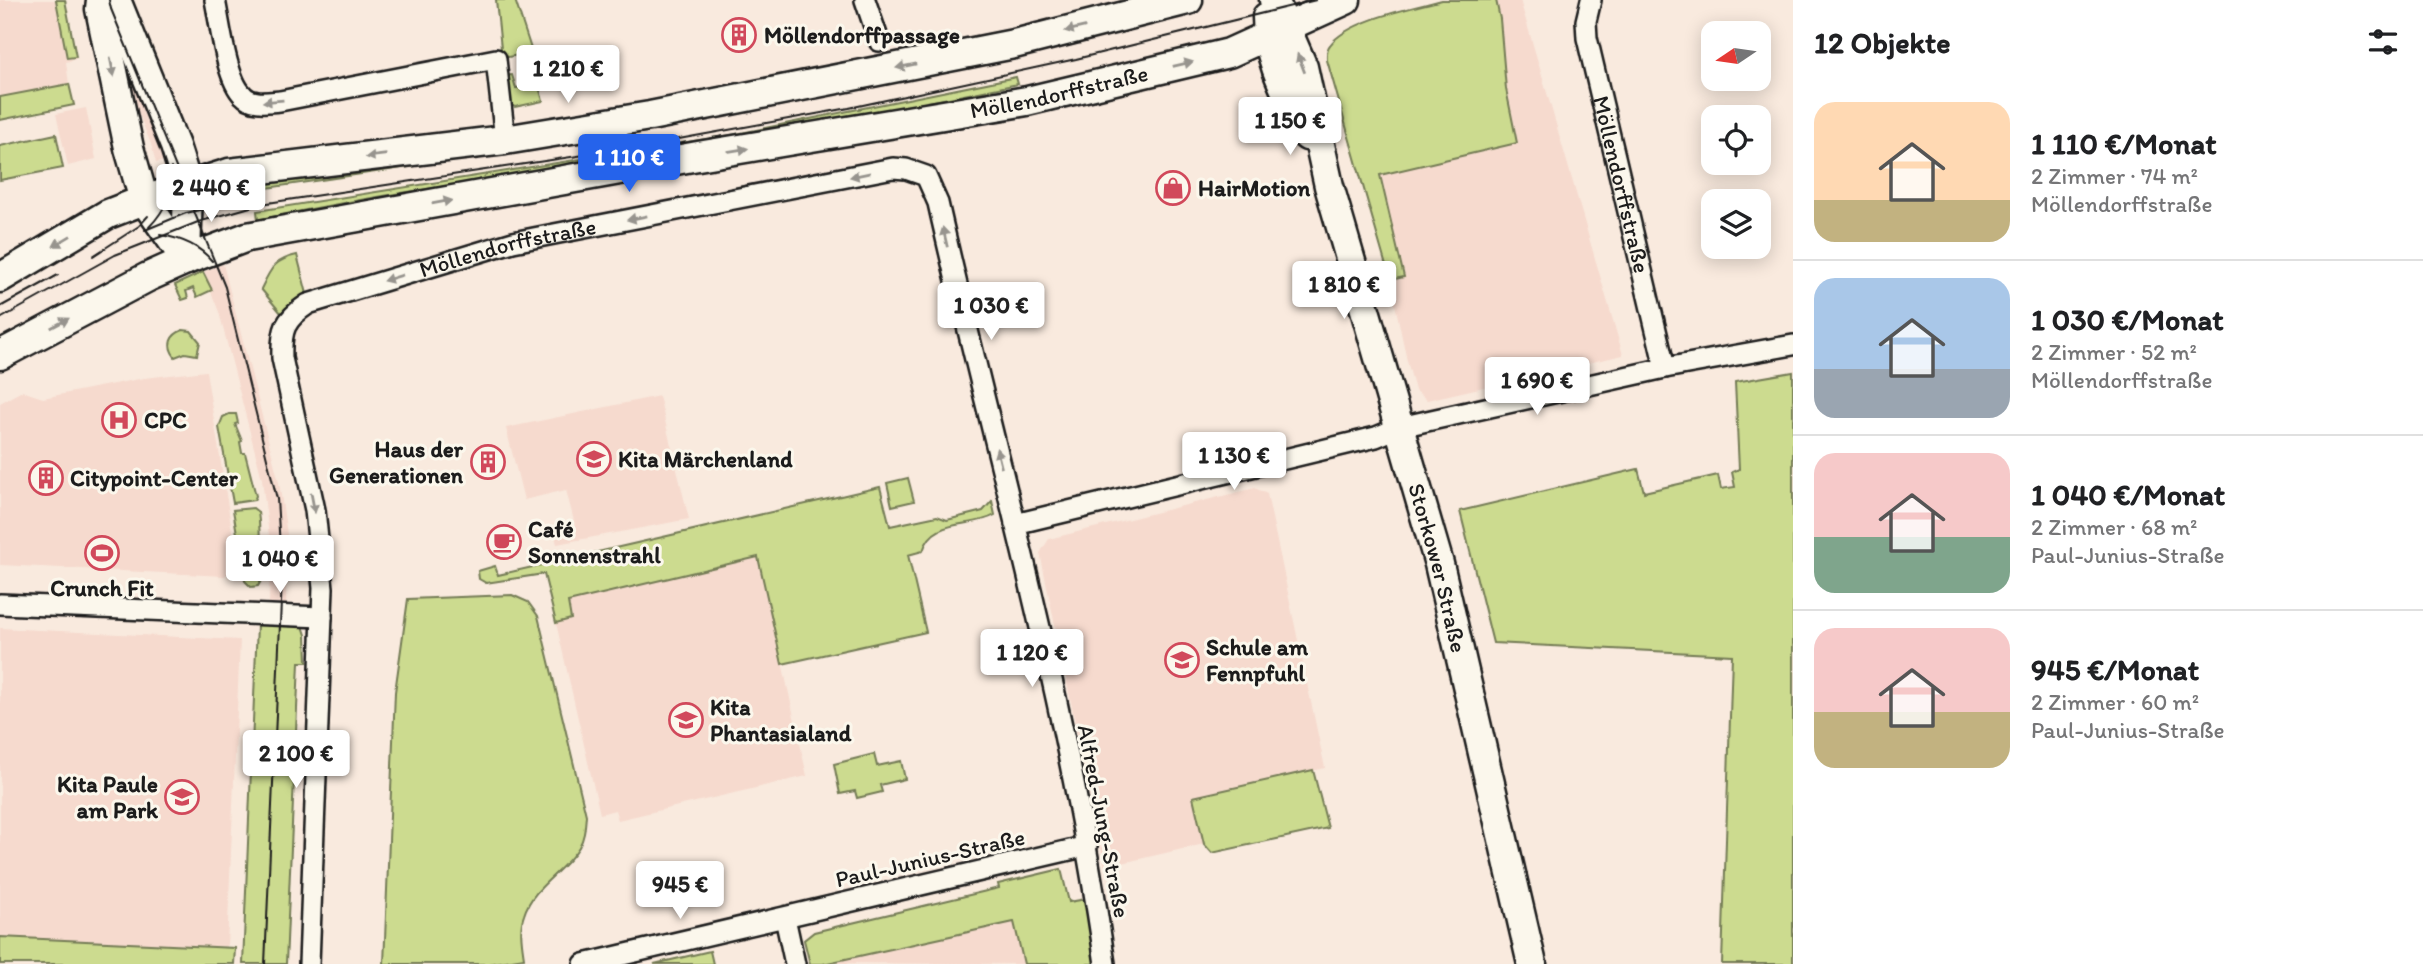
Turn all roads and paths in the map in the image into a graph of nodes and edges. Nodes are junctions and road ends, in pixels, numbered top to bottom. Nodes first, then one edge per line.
1 (102, 0) edge
2 (116, 0) edge
3 (215, 0) edge
4 (865, 0) edge
5 (1188, 0) edge
6 (1266, 0) edge
7 (1274, 0) edge
8 (1346, 0) edge
9 (1591, 0) edge
10 (1276, 32) junction
11 (879, 41) dead end
12 (505, 140) junction
13 (188, 187) junction
14 (144, 200) junction
15 (186, 260) junction
16 (0, 278) edge
17 (1793, 345) edge
18 (0, 355) edge
19 (1665, 368) junction
20 (1400, 427) junction
21 (1015, 524) junction
22 (0, 604) edge
23 (323, 617) junction
24 (1087, 846) junction
25 (785, 918) junction
26 (309, 964) edge
27 (584, 964) edge
28 (795, 964) edge
29 (1105, 964) edge
30 (1532, 964) edge

1 -> 14 main road
2 - 13 main road
12 -> 3 street
4 - 11 street
5 -> 12 main road
6 - 10 main road, Storkower Straße
7 - 10 main road, Storkower Straße
8 - 10 main road, Möllendorffstraße
9 - 19 street, Möllendorffstraße
15 -> 10 main road, Möllendorffstraße
10 - 20 main road, Storkower Straße
12 -> 13 main road
13 - 14 main road
13 - 15 main road
14 - 15 main road
14 -> 16 main road
18 -> 15 main road, Möllendorffstraße
17 - 19 street
19 - 20 street
20 - 21 street
20 - 30 main road, Storkower Straße
21 -> 23 street, Möllendorffstraße
21 - 24 street, Alfred-Jung-Straße
22 - 23 street
23 - 26 street
24 - 25 street, Paul-Junius-Straße
24 - 29 street, Alfred-Jung-Straße
25 - 27 street, Paul-Junius-Straße
25 - 28 street

